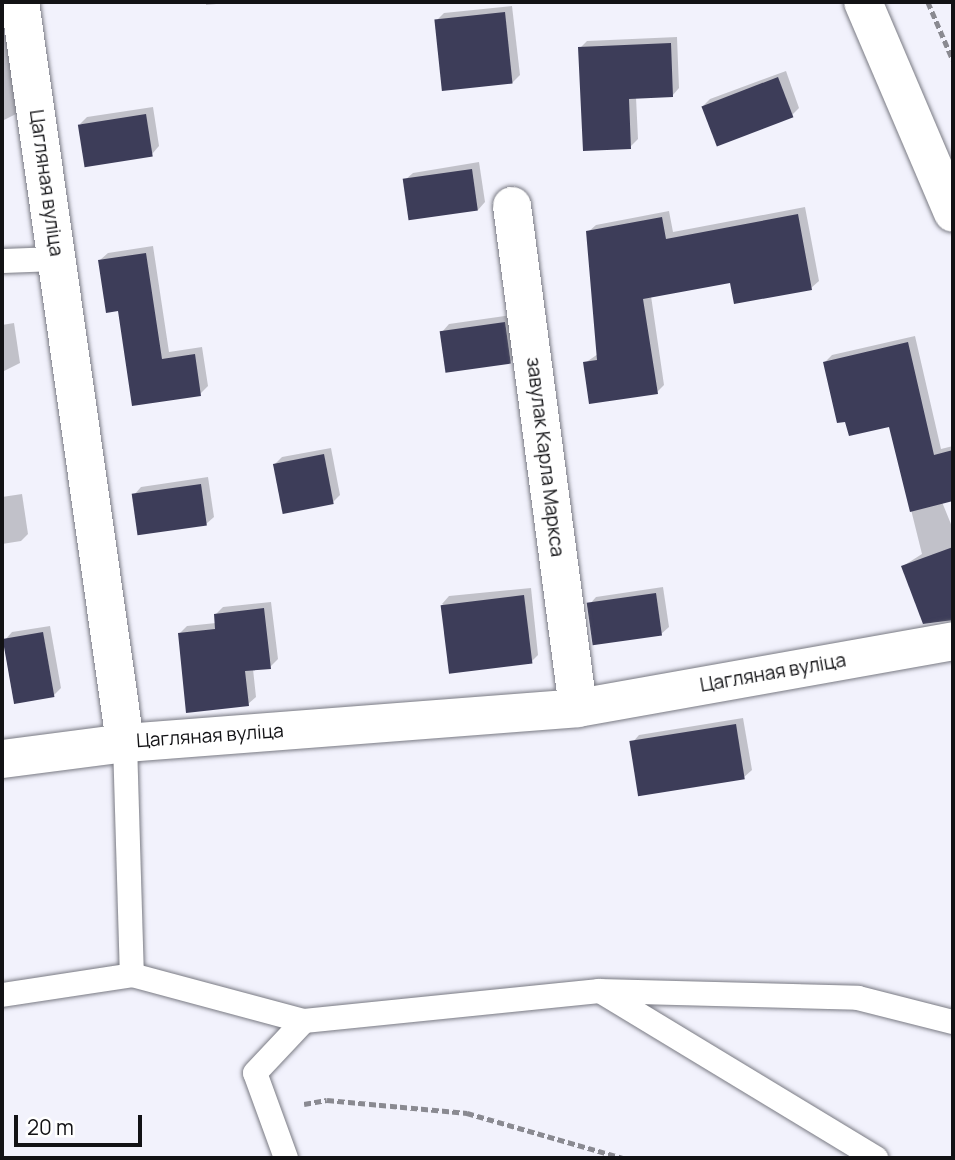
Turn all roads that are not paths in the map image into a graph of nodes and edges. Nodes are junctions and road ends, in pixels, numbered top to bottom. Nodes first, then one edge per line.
1 (20, 2) edge
2 (863, 2) edge
3 (512, 206) dead end
4 (953, 213) edge
5 (57, 259) junction
6 (2, 261) edge
7 (953, 642) edge
8 (578, 708) junction
9 (125, 743) junction
10 (2, 759) edge
11 (132, 975) junction
12 (599, 991) junction
13 (2, 995) edge
14 (304, 1021) junction
15 (953, 1022) edge
16 (953, 1041) edge
17 (286, 1158) edge
18 (876, 1158) edge

1 - 5 street, Цагляная вуліца
2 - 4 street
3 - 8 street, завулак Карла Маркса
5 - 6 lane
5 - 9 street, Цагляная вуліца
7 - 8 street, Цагляная вуліца
8 - 9 street, Цагляная вуліца
9 - 10 street
9 - 11 lane
11 - 13 lane
11 - 14 lane
12 - 14 lane
12 - 15 lane
12 - 18 lane
14 - 17 lane
15 - 16 lane

